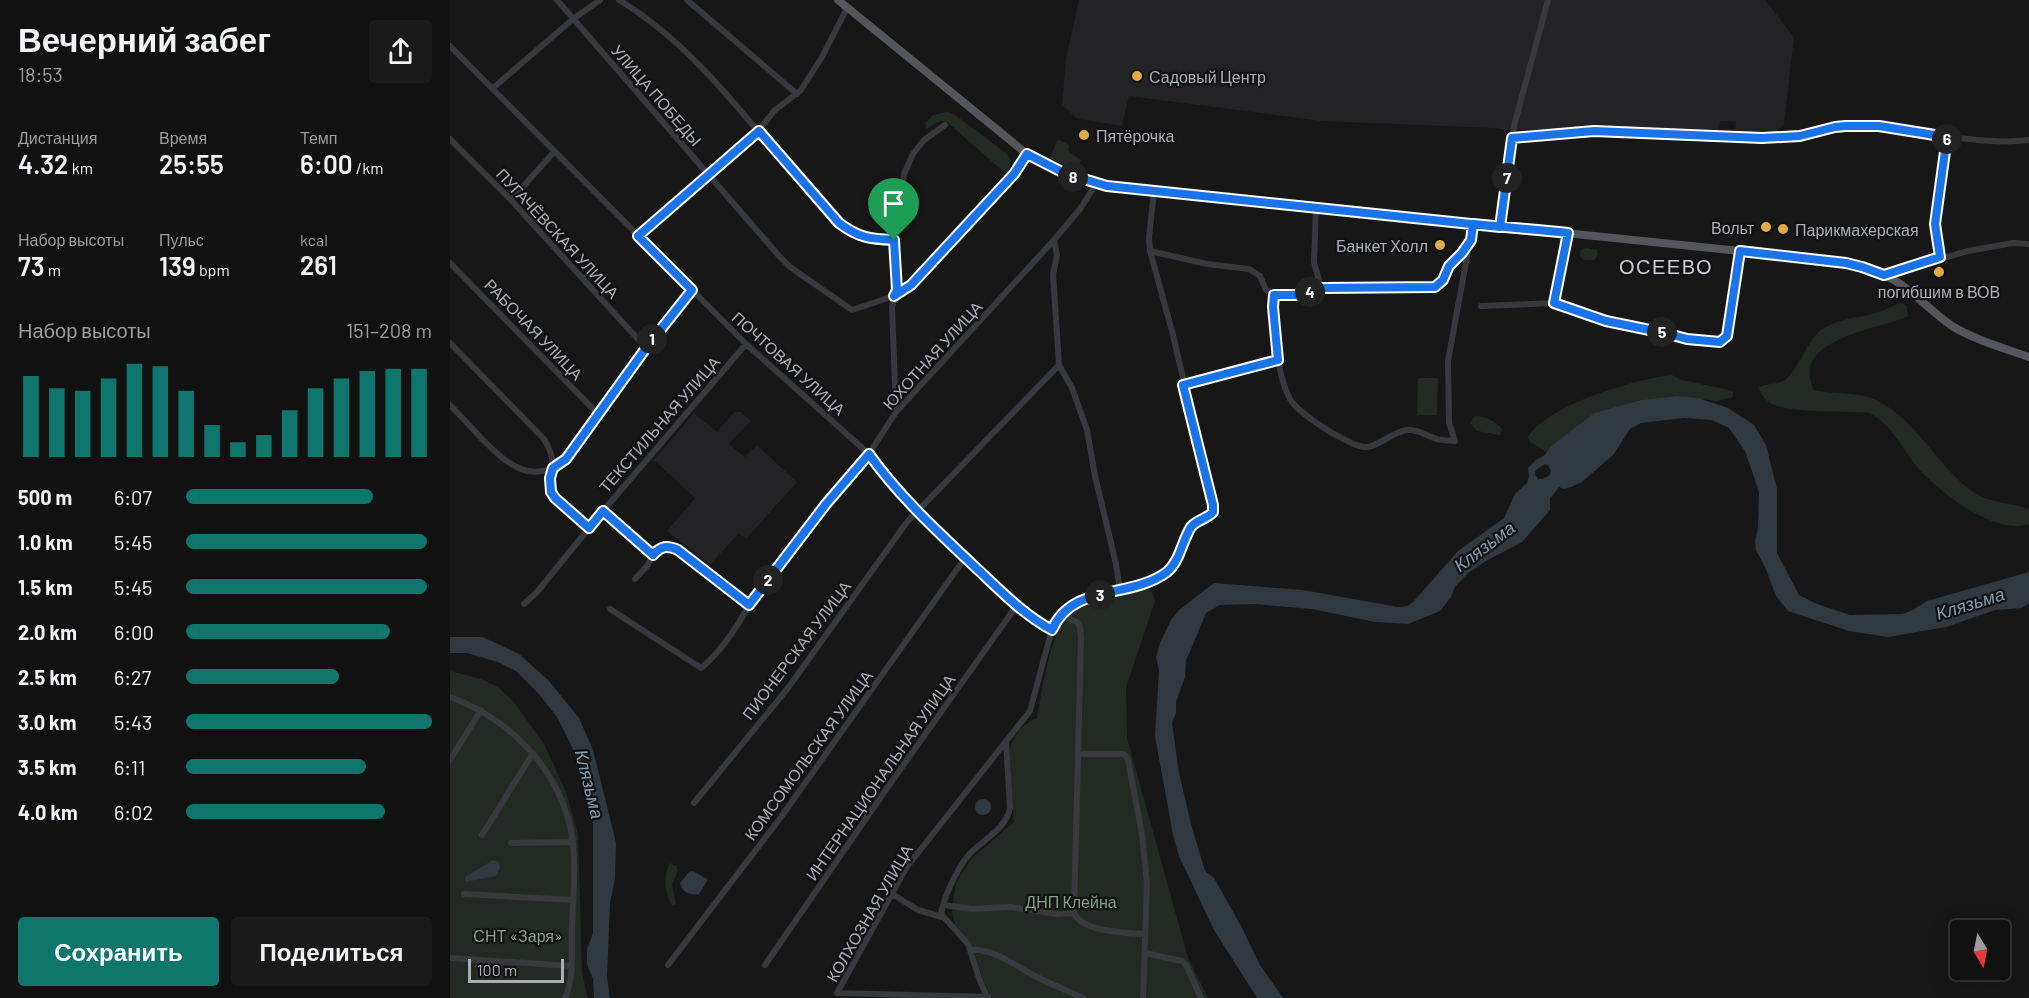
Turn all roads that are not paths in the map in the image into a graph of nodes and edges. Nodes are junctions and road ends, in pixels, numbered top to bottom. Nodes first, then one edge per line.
1 (557, 0) edge
2 (600, 0) edge
3 (619, 0) edge
4 (687, 0) edge
5 (838, 0) edge
6 (1548, 0) edge
7 (847, 8) junction
8 (573, 19) junction
9 (450, 46) edge
10 (493, 88) junction
11 (796, 94) junction
12 (945, 125) dead end
13 (759, 131) junction
14 (1947, 137) junction
15 (1512, 138) junction
16 (450, 139) edge
17 (2029, 140) edge
18 (554, 152) junction
19 (1027, 154) junction
20 (709, 174) junction
21 (1096, 184) junction
22 (1154, 191) junction
23 (511, 200) junction
24 (1317, 208) junction
25 (1473, 224) junction
26 (1500, 227) junction
27 (1568, 233) junction
28 (638, 236) junction
29 (894, 240) junction
30 (1054, 240) junction
31 (1471, 240) junction
32 (2029, 244) edge
33 (1150, 251) junction
34 (1740, 251) junction
35 (1940, 257) junction
36 (450, 263) edge
37 (1884, 275) junction
38 (1321, 288) junction
39 (692, 290) junction
40 (1274, 295) junction
41 (894, 296) junction
42 (1554, 303) junction
43 (1481, 306) dead end
44 (450, 343) edge
45 (746, 344) junction
46 (646, 348) junction
47 (2029, 357) edge
48 (1278, 360) junction
49 (1059, 365) junction
50 (1183, 385) junction
51 (450, 405) edge
52 (896, 412) junction
53 (598, 414) junction
54 (869, 454) junction
55 (553, 468) junction
56 (603, 511) junction
57 (918, 511) junction
58 (589, 528) junction
59 (653, 555) junction
60 (965, 558) junction
61 (635, 579) dead end
62 (1122, 589) junction
63 (524, 604) dead end
64 (749, 605) junction
65 (1017, 605) junction
66 (610, 609) dead end
67 (1060, 615) junction
68 (1052, 630) junction
69 (450, 697) edge
70 (481, 710) junction
71 (1006, 741) junction
72 (533, 753) junction
73 (1078, 753) junction
74 (450, 760) edge
75 (694, 803) dead end
76 (482, 835) dead end
77 (572, 842) junction
78 (511, 843) dead end
79 (464, 894) dead end
80 (892, 894) junction
81 (573, 900) junction
82 (944, 904) junction
83 (1074, 913) junction
84 (942, 917) junction
85 (1144, 934) junction
86 (970, 950) junction
87 (1145, 953) junction
88 (450, 958) edge
89 (668, 965) dead end
90 (765, 965) dead end
91 (571, 966) junction
92 (988, 997) edge
93 (565, 998) edge
94 (1083, 998) edge
95 (1143, 998) edge
96 (1201, 998) edge

1 - 8 street, УЛИЦА ПОБЕДЫ
2 - 8 street
3 - 13 street
4 - 11 street
5 - 7 main road
6 - 15 street
7 - 11 street
7 - 19 main road
8 - 10 street
8 - 20 street, УЛИЦА ПОБЕДЫ
9 - 10 street, ПОЧТОВАЯ УЛИЦА
10 - 18 street, ПОЧТОВАЯ УЛИЦА
11 - 13 street
12 - 29 street
13 - 20 street
13 - 29 street
14 - 15 street
14 - 17 street
14 - 35 street
15 - 26 street
16 - 23 street, ПУГАЧЁВСКАЯ УЛИЦА
18 - 23 street
18 - 28 street, ПОЧТОВАЯ УЛИЦА
19 - 21 main road
19 - 41 street, УЛИЦА ПОБЕДЫ
20 - 28 street
20 - 41 street, УЛИЦА ПОБЕДЫ
21 - 22 main road
21 - 30 street, ЮХОТНАЯ УЛИЦА
22 - 24 main road
22 - 33 street
23 - 46 street, ПУГАЧЁВСКАЯ УЛИЦА
24 - 25 main road
24 - 38 street
25 - 26 main road
25 - 31 street
26 - 27 main road
27 - 34 main road
27 - 42 street
28 - 39 street, ПОЧТОВАЯ УЛИЦА
29 - 41 street
30 - 49 street
30 - 52 street, ЮХОТНАЯ УЛИЦА
31 - 38 street
31 - 48 street
32 - 35 street
33 - 40 street
33 - 50 street
34 - 37 main road
34 - 42 street
35 - 37 street
36 - 53 street, РАБОЧАЯ УЛИЦА
37 - 47 main road
38 - 40 street
39 - 45 street, ПОЧТОВАЯ УЛИЦА
39 - 46 street
40 - 48 street
41 - 52 street
42 - 43 street
44 - 55 street
45 - 54 street, ПОЧТОВАЯ УЛИЦА
45 - 56 street, ТЕКСТИЛЬНАЯ УЛИЦА
46 - 53 street
48 - 50 street
49 - 57 street, ПИОНЕРСКАЯ УЛИЦА
49 - 62 street
50 - 62 street
51 - 55 street
52 - 54 street, ЮХОТНАЯ УЛИЦА
53 - 55 street
54 - 57 street, ПОЧТОВАЯ УЛИЦА
54 - 64 street, ЮХОТНАЯ УЛИЦА
55 - 58 street
56 - 58 street, ТЕКСТИЛЬНАЯ УЛИЦА
56 - 59 street
57 - 60 street, ПОЧТОВАЯ УЛИЦА
57 - 75 street, ПИОНЕРСКАЯ УЛИЦА
58 - 63 street, ТЕКСТИЛЬНАЯ УЛИЦА
59 - 61 street
59 - 64 street
60 - 65 street, ПОЧТОВАЯ УЛИЦА
60 - 89 street, КОМСОМОЛЬСКАЯ УЛИЦА
62 - 67 street
64 - 66 street, ЮХОТНАЯ УЛИЦА
65 - 68 street, ПОЧТОВАЯ УЛИЦА
65 - 90 street, ИНТЕРНАЦИОНАЛЬНАЯ УЛИЦА
67 - 68 street
67 - 73 street
68 - 71 street, КОЛХОЗНАЯ УЛИЦА
69 - 70 street
70 - 72 street
70 - 74 street
71 - 80 street, КОЛХОЗНАЯ УЛИЦА
71 - 82 street
72 - 76 street
72 - 77 street
73 - 83 street
73 - 85 street
77 - 78 street
77 - 81 street
79 - 81 street
80 - 84 street
80 - 92 street, КОЛХОЗНАЯ УЛИЦА
81 - 91 street
82 - 83 street
82 - 84 street
83 - 85 street
84 - 86 street
85 - 87 street
86 - 92 street
86 - 94 street
87 - 95 street
87 - 96 street
88 - 91 street
91 - 93 street

